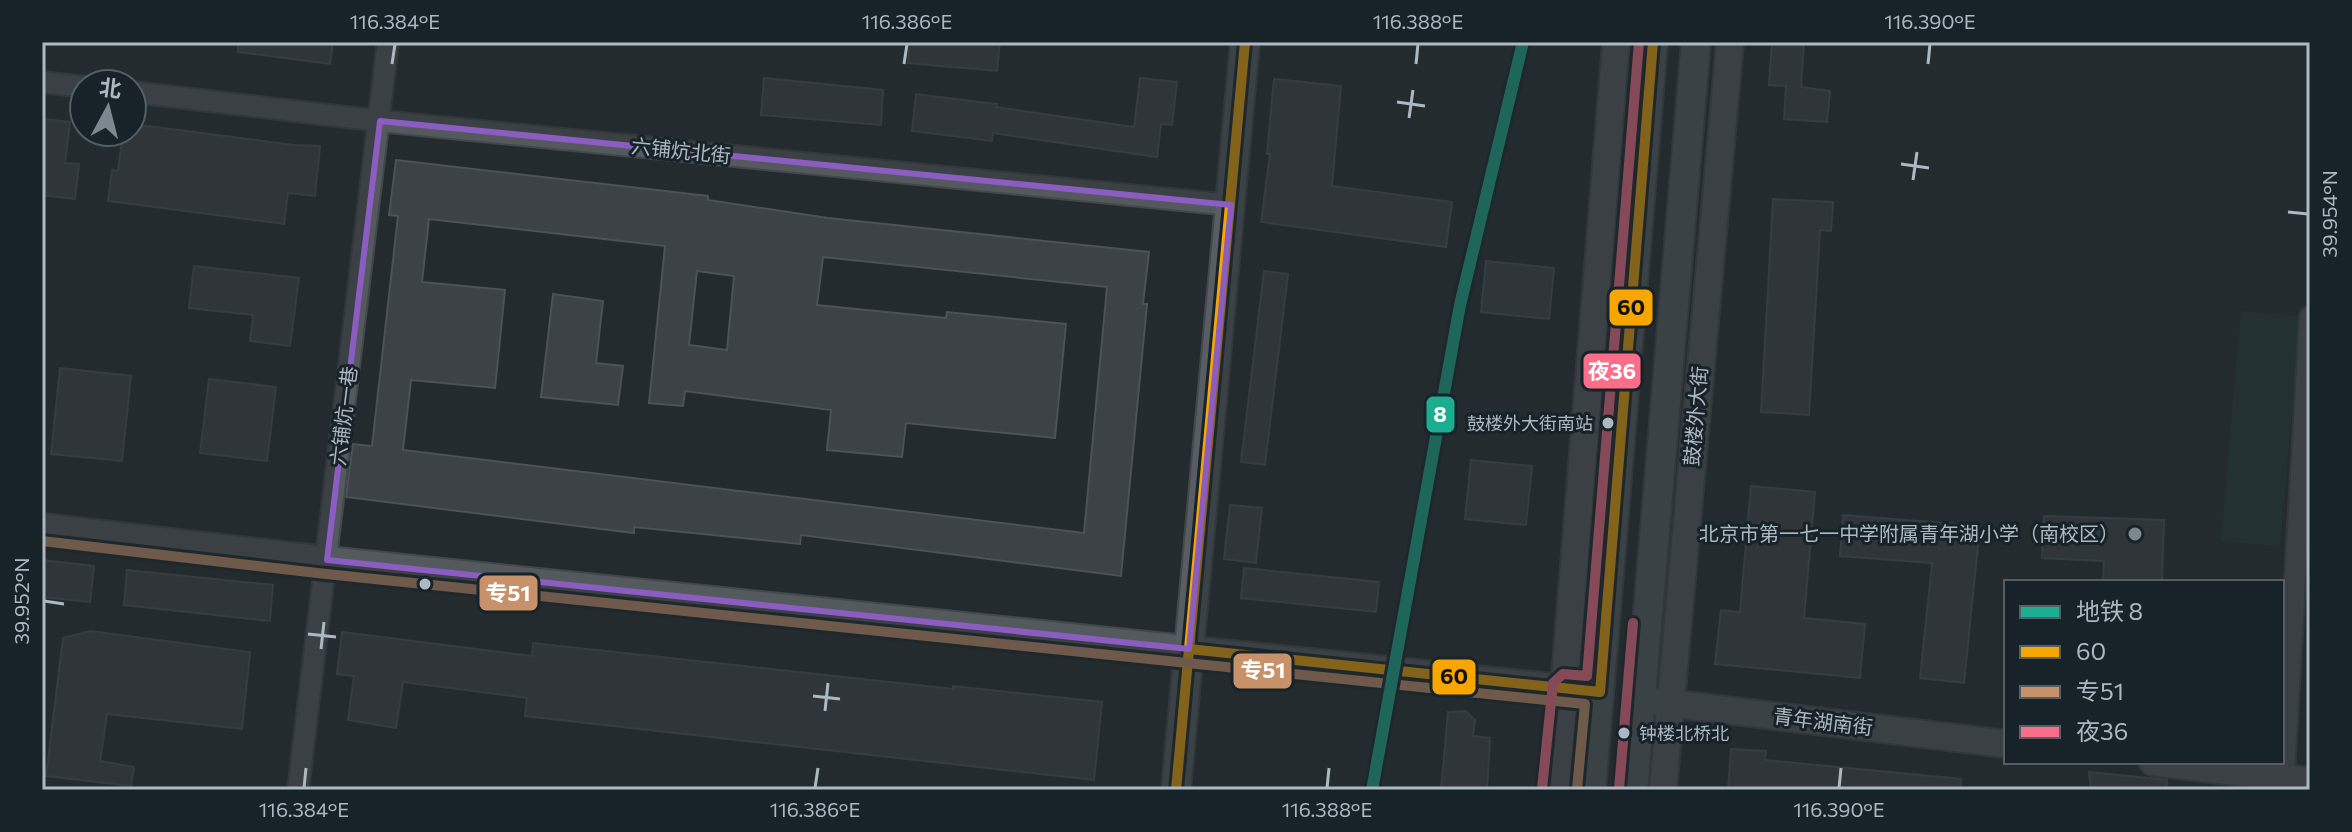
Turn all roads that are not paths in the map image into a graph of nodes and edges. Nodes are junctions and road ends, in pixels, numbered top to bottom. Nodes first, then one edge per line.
1 (388, 42) edge
2 (1245, 42) edge
3 (1616, 42) edge
4 (1653, 42) edge
5 (1696, 42) edge
6 (1730, 42) edge
7 (42, 82) edge
8 (68, 85) edge
9 (148, 94) edge
10 (380, 121) junction
11 (1231, 205) junction
12 (2310, 317) edge
13 (42, 527) edge
14 (327, 560) junction
15 (1189, 649) junction
16 (1566, 688) junction
17 (1600, 692) junction
18 (1640, 700) junction
19 (1670, 703) junction
20 (2004, 744) edge
21 (2166, 764) edge
22 (2293, 783) edge
23 (298, 790) edge
24 (1176, 790) edge
25 (1556, 790) edge
26 (1591, 790) edge
27 (1633, 790) edge
28 (1663, 790) edge

1 - 10 street, 六铺炕一巷
2 - 11 main road
3 - 16 street
4 - 17 main road
5 - 18 main road, 鼓楼外大街
6 - 19 street, 鼓楼外大街
7 - 8 street
9 - 10 street, 六铺炕北街
10 - 11 street, 六铺炕北街
10 - 14 street, 六铺炕一巷
11 - 15 main road
12 - 22 street
13 - 14 street
14 - 15 street
14 - 23 street, 六铺炕一巷
15 - 16 street
15 - 24 main road
16 - 17 street
16 - 25 street
17 - 26 main road
18 - 19 street, 青年湖南街
18 - 27 main road, 鼓楼外大街
19 - 20 street, 青年湖南街
19 - 28 street, 鼓楼外大街
21 - 22 street

